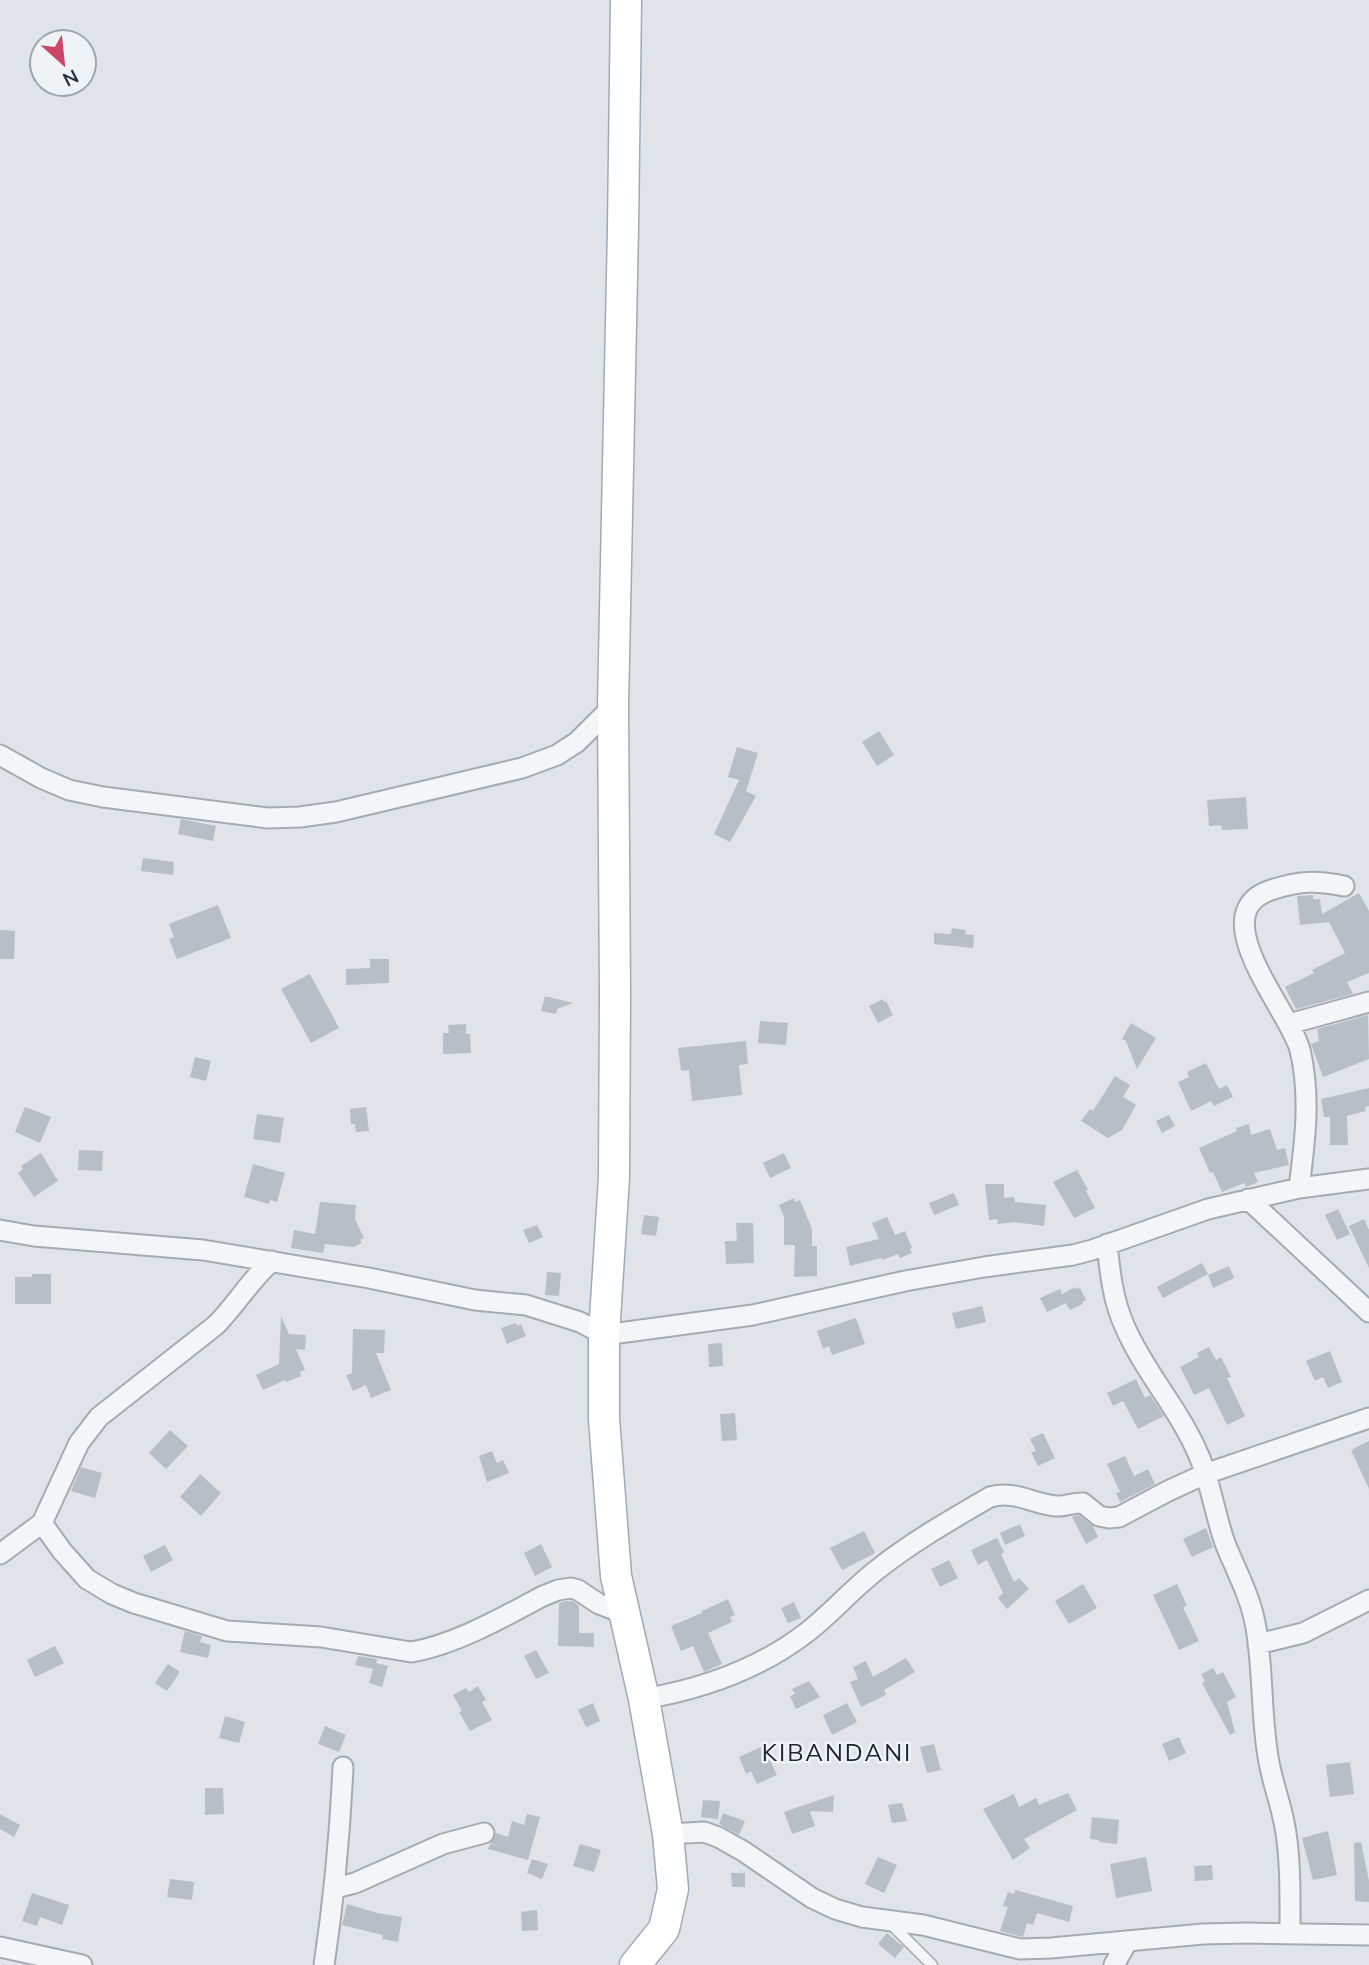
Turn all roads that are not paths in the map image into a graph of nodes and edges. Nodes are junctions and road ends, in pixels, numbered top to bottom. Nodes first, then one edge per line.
1 (626, 0) edge
2 (613, 706) junction
3 (0, 755) edge
4 (1344, 886) dead end
5 (1369, 1002) edge
6 (1289, 1024) junction
7 (1369, 1179) edge
8 (1299, 1188) junction
9 (1248, 1199) junction
10 (0, 1230) edge
11 (1108, 1244) junction
12 (272, 1261) junction
13 (1369, 1312) edge
14 (604, 1335) junction
15 (1369, 1418) edge
16 (1205, 1474) junction
17 (42, 1523) junction
18 (0, 1554) edge
19 (1369, 1600) edge
20 (625, 1614) junction
21 (1258, 1644) junction
22 (644, 1699) junction
23 (343, 1767) dead end
24 (484, 1833) dead end
25 (668, 1834) junction
26 (335, 1888) junction
27 (888, 1921) junction
28 (1290, 1933) junction
29 (1369, 1935) edge
30 (1126, 1942) junction
31 (0, 1947) edge
32 (82, 1965) edge
33 (324, 1965) edge
34 (635, 1965) edge
35 (932, 1965) edge
36 (1114, 1965) edge

1 - 2 main road
2 - 3 street
2 - 14 main road
4 - 6 street
5 - 6 street
6 - 8 street
7 - 8 street
8 - 9 street
9 - 11 street
9 - 13 street
10 - 12 street
11 - 14 street
11 - 16 street
12 - 14 street
12 - 17 street
14 - 20 main road
15 - 16 street
16 - 21 street
16 - 22 street
17 - 18 street
17 - 20 street
19 - 21 street
20 - 22 main road
21 - 28 street
22 - 25 main road
23 - 26 street
24 - 26 street
25 - 27 street
25 - 34 main road
26 - 33 street
27 - 30 street
27 - 35 lane
28 - 29 street
28 - 30 street
30 - 36 street
31 - 32 street

